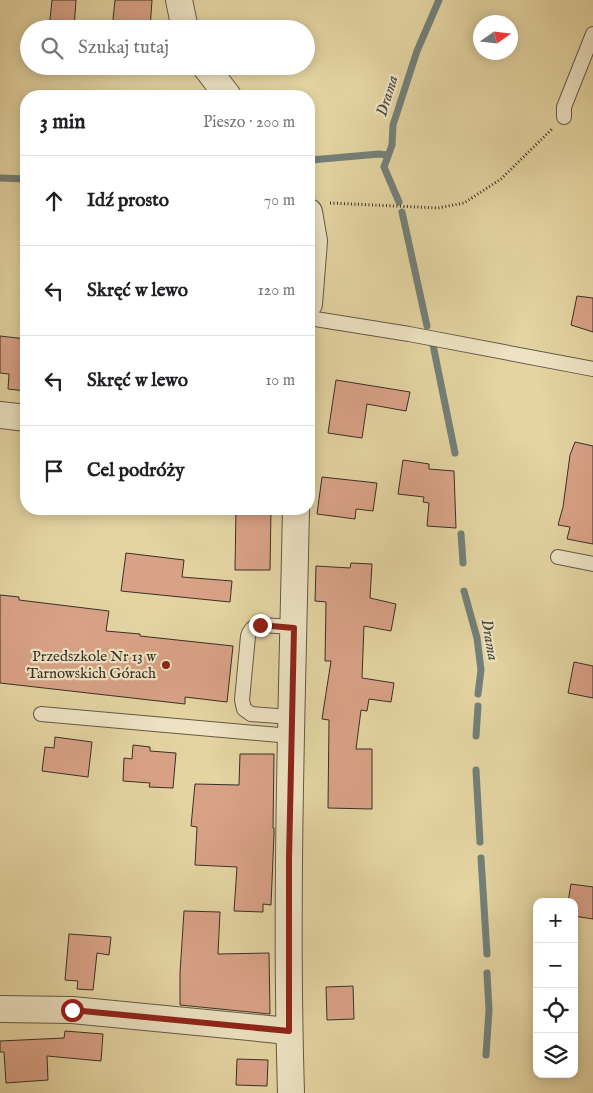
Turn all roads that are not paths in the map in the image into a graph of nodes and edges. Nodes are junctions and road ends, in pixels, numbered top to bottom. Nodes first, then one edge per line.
1 (179, 0) edge
2 (183, 20) edge
3 (593, 34) edge
4 (212, 75) edge
5 (223, 90) edge
6 (564, 117) road end
7 (318, 208) edge
8 (315, 233) edge
9 (315, 319) edge
10 (593, 369) edge
11 (0, 415) edge
12 (20, 417) edge
13 (296, 515) edge
14 (558, 558) dead end
15 (593, 564) edge
16 (294, 628) junction
17 (41, 714) dead end
18 (291, 726) junction
19 (0, 1009) edge
20 (289, 1031) junction
21 (291, 1093) edge

1 - 2 street
3 - 6 lane
4 - 5 street
7 - 8 street
9 - 10 lane
11 - 12 street
13 - 16 street
14 - 15 lane
16 - 18 street
16 - 18 lane
17 - 18 lane
18 - 20 street
19 - 20 street
20 - 21 street

